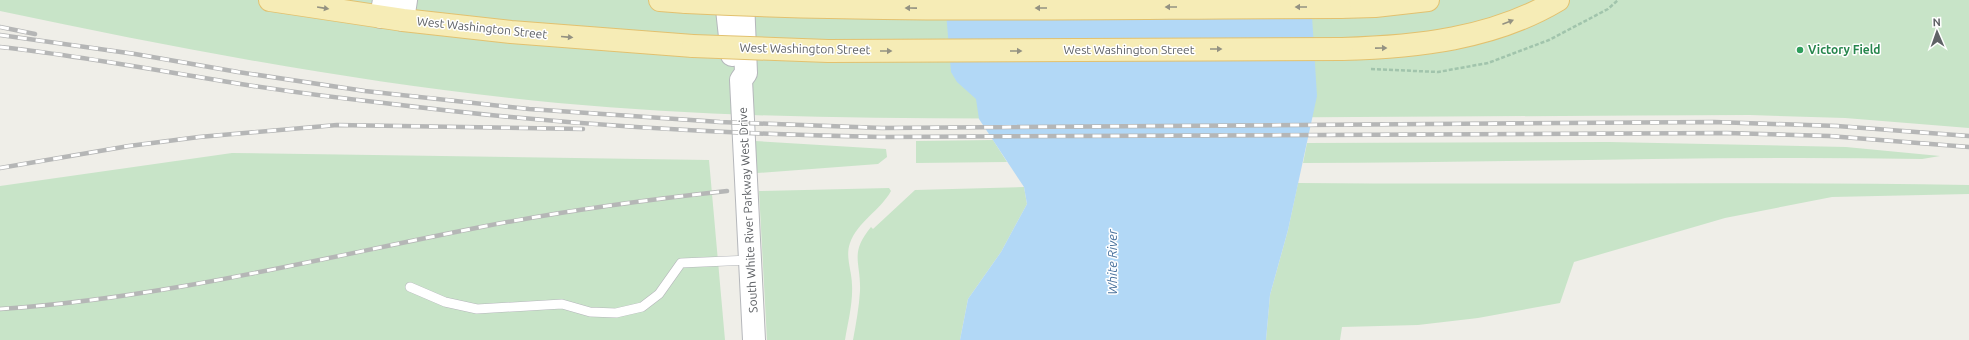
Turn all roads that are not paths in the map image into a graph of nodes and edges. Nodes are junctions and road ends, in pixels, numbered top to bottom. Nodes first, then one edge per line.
1 (270, 0) edge
2 (660, 0) edge
3 (726, 0) edge
4 (743, 0) edge
5 (1428, 0) edge
6 (1558, 0) edge
7 (383, 9) edge
8 (405, 10) edge
9 (741, 80) junction
10 (751, 260) junction
11 (410, 287) dead end
12 (754, 340) edge

1 -> 7 main road, West Washington Street
5 -> 2 main road, bridge
3 - 9 street, South White River Parkway West Drive
4 - 9 street, South White River Parkway West Drive
8 -> 6 main road, West Washington Street, bridge
7 - 8 main road, West Washington Street
9 - 10 street, South White River Parkway West Drive
10 - 11 lane
10 - 12 street, South White River Parkway West Drive

